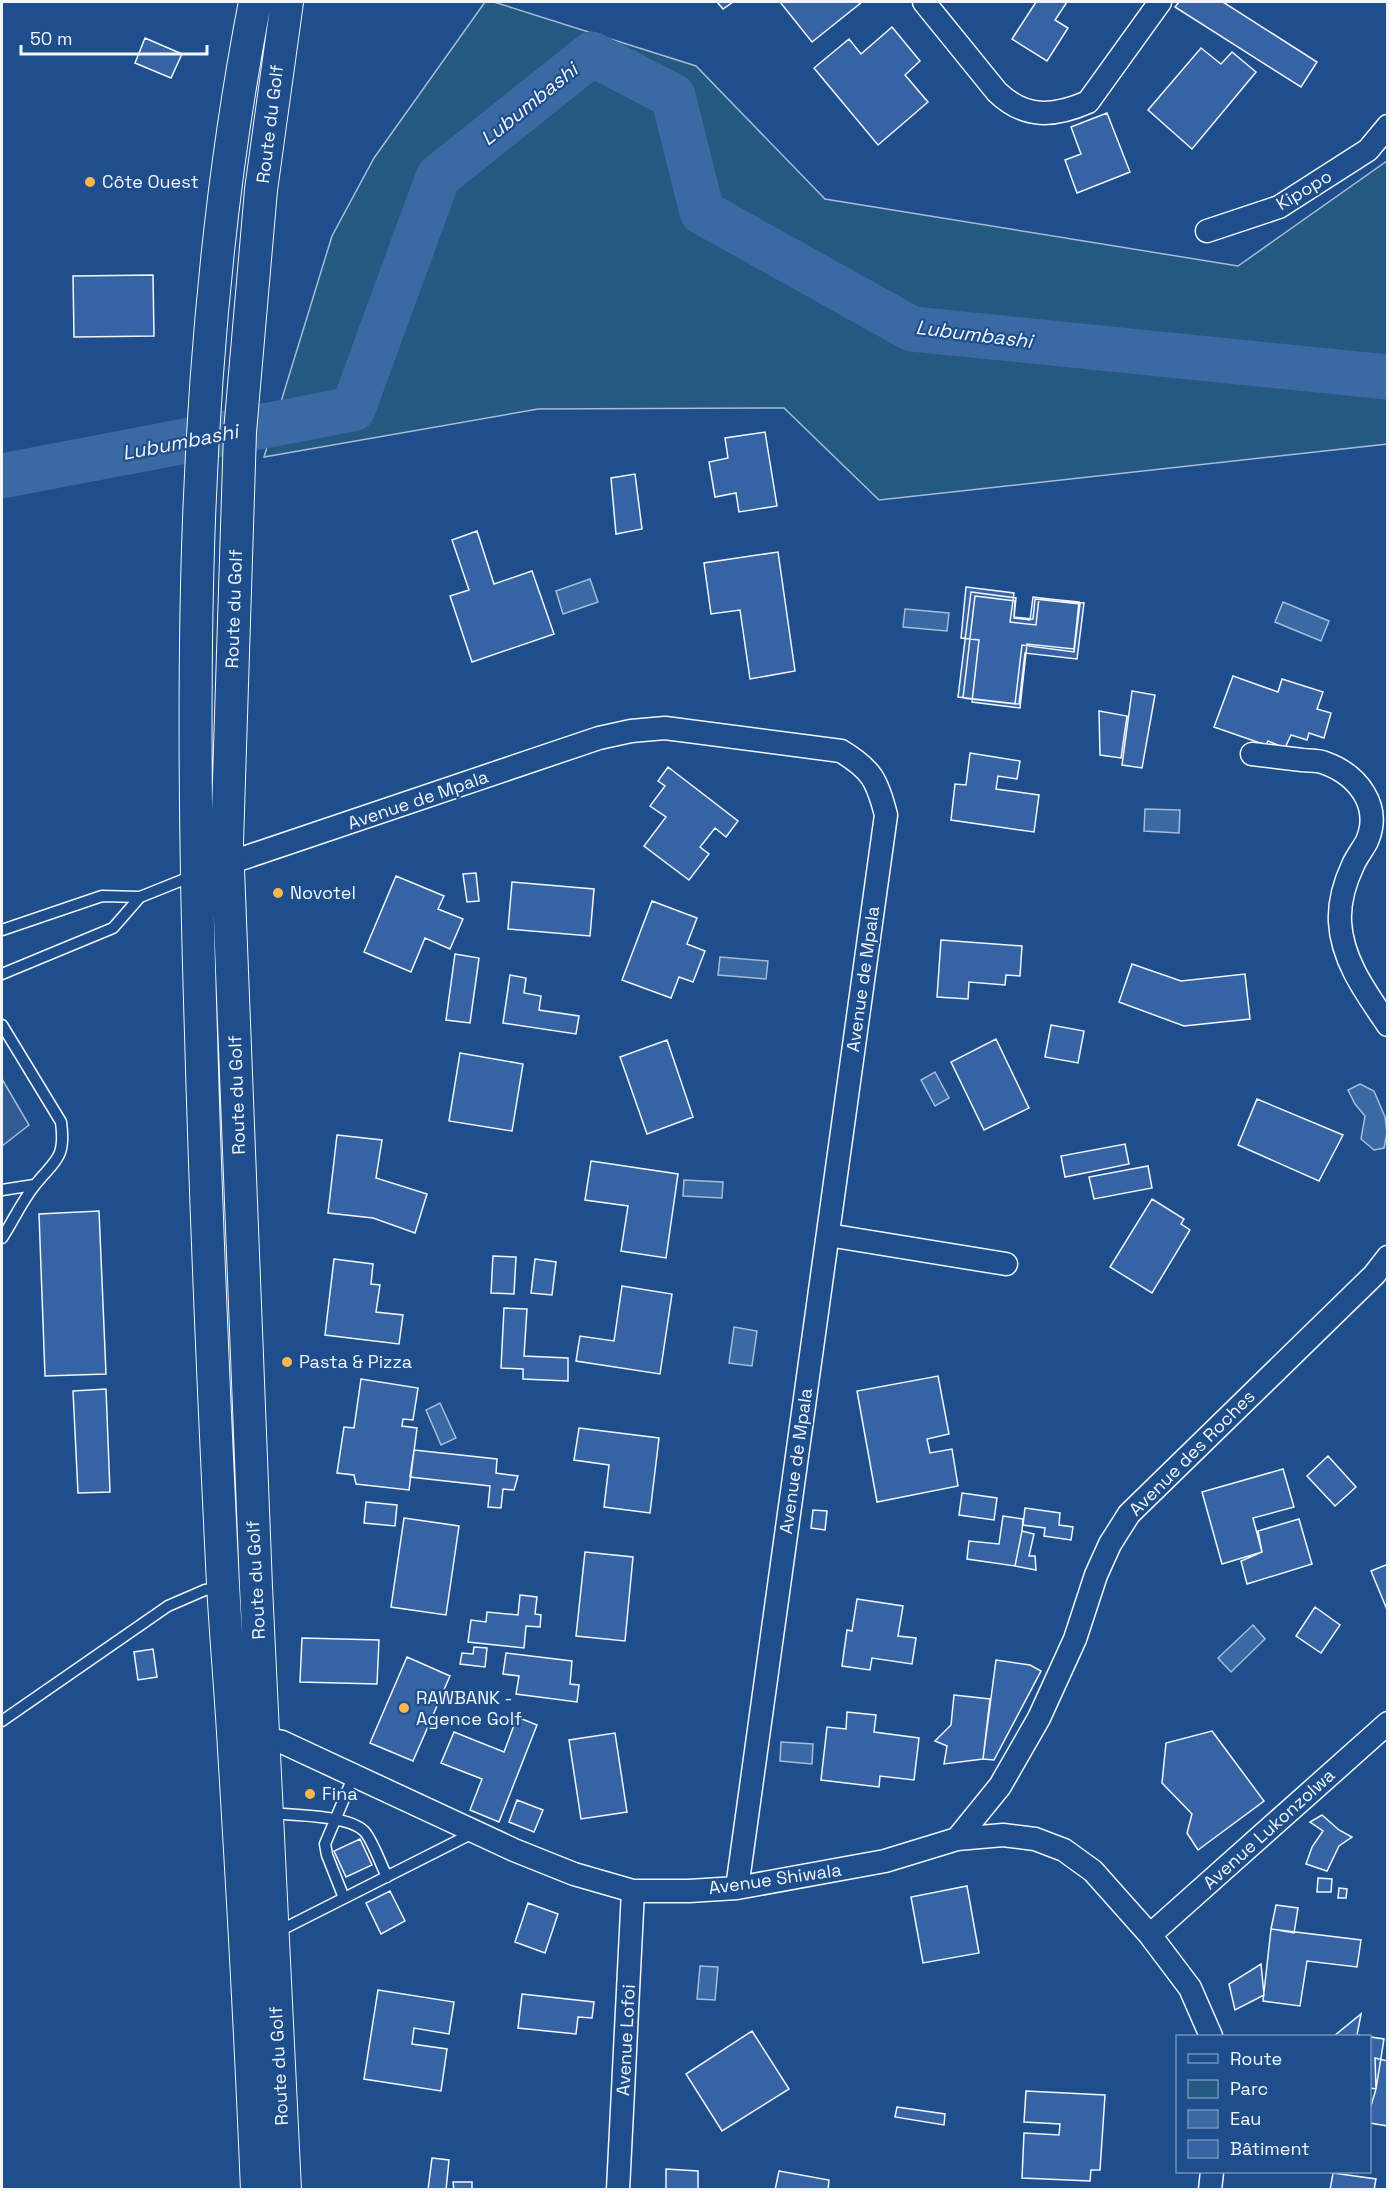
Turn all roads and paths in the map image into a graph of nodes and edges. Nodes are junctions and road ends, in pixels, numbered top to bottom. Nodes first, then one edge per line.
1 (255, 2) edge
2 (283, 2) edge
3 (924, 2) edge
4 (1160, 2) edge
5 (1388, 126) edge
6 (1207, 231) dead end
7 (1252, 753) dead end
8 (228, 863) junction
9 (197, 874) junction
10 (140, 897) junction
11 (2, 930) edge
12 (2, 974) edge
13 (2, 1025) edge
14 (1388, 1025) edge
15 (34, 1185) junction
16 (2, 1190) edge
17 (828, 1234) junction
18 (2, 1238) edge
19 (1388, 1257) edge
20 (1006, 1264) dead end
21 (256, 1587) junction
22 (223, 1588) junction
23 (2, 1721) edge
24 (1388, 1723) edge
25 (249, 1740) junction
26 (354, 1775) junction
27 (267, 1812) junction
28 (335, 1818) junction
29 (475, 1832) junction
30 (957, 1839) junction
31 (387, 1877) junction
32 (737, 1888) junction
33 (633, 1891) junction
34 (344, 1898) junction
35 (273, 1929) junction
36 (1150, 1935) junction
37 (1210, 2035) edge
38 (1212, 2173) edge
39 (257, 2190) edge
40 (285, 2190) edge
41 (618, 2190) edge
42 (1210, 2190) edge

1 - 9 main road
2 - 8 main road, Route du Golf
3 - 4 street
5 - 6 street, Kipopo
7 - 14 street
8 - 9 street, Avenue de Mpala
8 - 17 street, Avenue de Mpala
8 - 21 main road, Route du Golf
9 - 10 lane
9 - 22 main road
10 - 11 lane
10 - 12 lane
13 - 15 lane
15 - 16 lane
15 - 18 lane
17 - 20 street
17 - 32 street, Avenue de Mpala
19 - 30 street, Avenue des Roches
21 - 22 main road
21 - 25 main road, Route du Golf
22 - 23 lane
22 - 25 main road
24 - 36 street, Avenue Lukonzolwa
25 - 26 street, Avenue Shiwala
25 - 27 main road, Route du Golf
25 - 39 main road
26 - 28 lane
26 - 29 street, Avenue Shiwala
27 - 28 lane
27 - 35 main road, Route du Golf
28 - 31 lane
28 - 34 lane
29 - 31 lane
29 - 33 street, Avenue Shiwala
30 - 32 street, Avenue Shiwala
30 - 36 street, Avenue Shiwala
31 - 34 lane
32 - 33 street, Avenue Shiwala
33 - 41 street, Avenue Lofoi
34 - 35 lane
35 - 40 main road, Route du Golf
36 - 37 street, Avenue Shiwala
38 - 42 street

